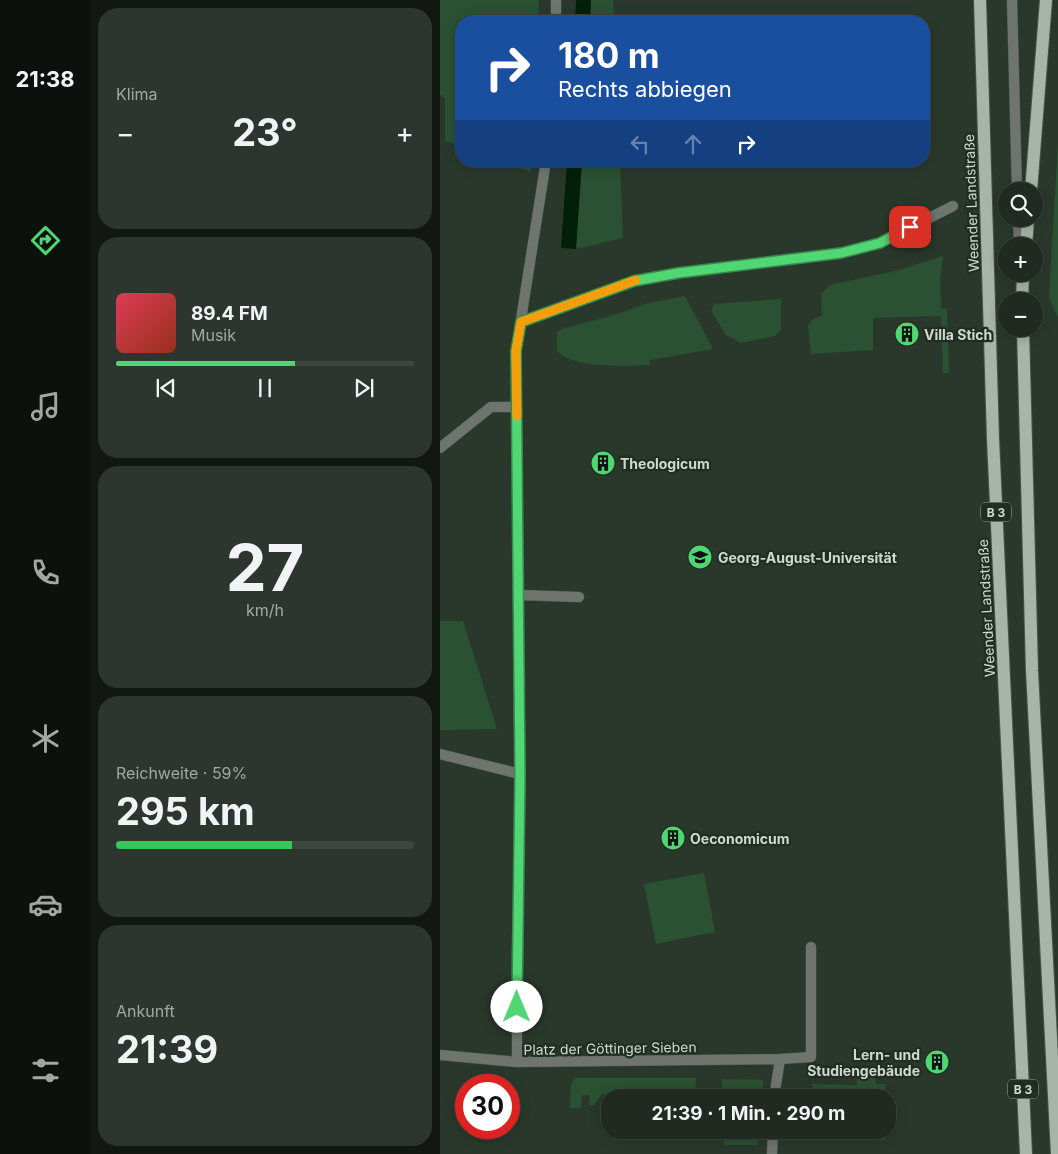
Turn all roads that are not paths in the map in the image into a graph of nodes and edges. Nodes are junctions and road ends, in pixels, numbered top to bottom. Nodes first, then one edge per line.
1 (556, 0) edge
2 (980, 0) edge
3 (1012, 0) edge
4 (1046, 0) edge
5 (556, 15) edge
6 (545, 167) edge
7 (1017, 182) edge
8 (1032, 182) edge
9 (953, 206) dead end
10 (521, 322) junction
11 (1023, 337) edge
12 (517, 407) junction
13 (440, 448) edge
14 (519, 595) junction
15 (579, 597) dead end
16 (440, 754) edge
17 (520, 774) junction
18 (811, 947) dead end
19 (440, 1055) edge
20 (780, 1058) junction
21 (517, 1062) junction
22 (775, 1089) edge
23 (773, 1139) edge
24 (772, 1154) edge
25 (1026, 1154) edge
26 (1057, 1154) edge

1 - 5 street
2 - 25 main road, Weender Landstraße / B 3
3 - 7 street
4 - 8 main road
6 - 10 street
9 - 10 street
10 - 12 street
11 - 26 main road, B 3
12 - 13 street
12 - 14 street
14 - 15 street
14 - 17 street
16 - 17 street
17 - 21 street
18 - 20 street, Platz der Göttinger Sieben
19 - 21 street, Platz der Göttinger Sieben
20 - 21 street, Platz der Göttinger Sieben
20 - 22 street
23 - 24 street

